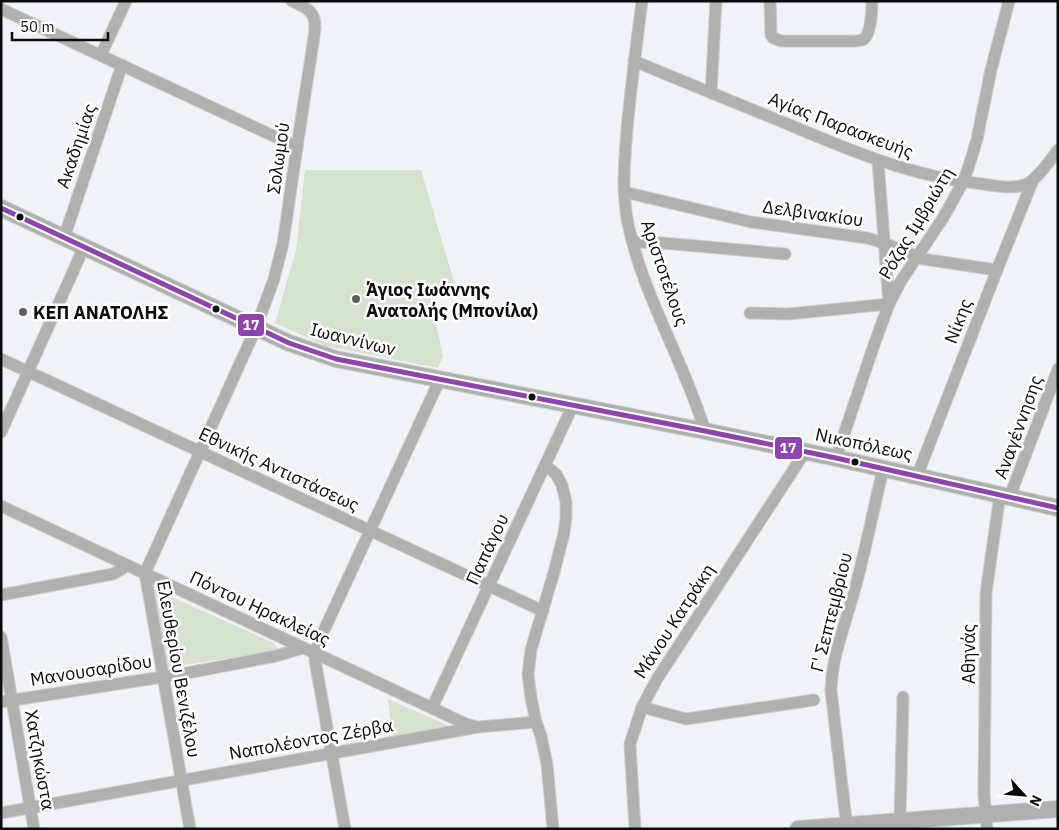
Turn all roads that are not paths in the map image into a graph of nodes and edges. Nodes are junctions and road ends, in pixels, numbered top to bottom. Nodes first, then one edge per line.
1 (126, 1) edge
2 (292, 1) edge
3 (642, 1) edge
4 (716, 1) edge
5 (770, 1) edge
6 (872, 1) edge
7 (1009, 1) edge
8 (1, 9) edge
9 (101, 55) junction
10 (634, 61) junction
11 (122, 65) junction
12 (711, 92) junction
13 (297, 147) junction
14 (1058, 150) edge
15 (878, 161) junction
16 (1033, 180) junction
17 (963, 182) junction
18 (624, 192) junction
19 (1, 208) edge
20 (64, 238) junction
21 (633, 242) junction
22 (884, 243) junction
23 (84, 247) junction
24 (785, 254) dead end
25 (917, 257) junction
26 (996, 270) junction
27 (889, 304) junction
28 (750, 312) dead end
29 (256, 328) junction
30 (1, 359) edge
31 (1058, 369) edge
32 (28, 372) junction
33 (440, 379) junction
34 (573, 405) junction
35 (705, 431) junction
36 (1, 432) edge
37 (200, 452) junction
38 (804, 452) junction
39 (836, 458) junction
40 (545, 465) junction
41 (883, 469) junction
42 (917, 476) junction
43 (1005, 495) junction
44 (1, 506) edge
45 (1058, 508) edge
46 (370, 531) junction
47 (126, 565) junction
48 (145, 573) junction
49 (489, 586) junction
50 (1, 595) edge
51 (543, 611) junction
52 (1, 637) edge
53 (303, 648) junction
54 (315, 653) junction
55 (163, 677) junction
56 (903, 697) dead end
57 (814, 700) dead end
58 (6, 702) edge
59 (642, 707) junction
60 (432, 708) junction
61 (536, 722) junction
62 (478, 727) junction
63 (332, 753) junction
64 (182, 780) junction
65 (30, 808) junction
66 (1058, 809) edge
67 (1, 813) edge
68 (900, 821) junction
69 (986, 822) edge
70 (847, 827) edge
71 (819, 828) edge
72 (34, 829) edge
73 (190, 829) edge
74 (345, 829) edge
75 (553, 829) edge
76 (635, 829) edge
77 (798, 829) edge

1 - 9 street
2 - 13 street, Σολωμού
3 - 10 street, Αριστοτέλους
4 - 12 street
5 - 6 street
7 - 17 street, Ρόζας Ιμβριώτη
8 - 9 street
9 - 11 street
10 - 12 street, Αγίας Παρασκευής
10 - 18 street, Αριστοτέλους
11 - 13 street
11 - 20 street, Ακαδημίας
12 - 15 street, Αγίας Παρασκευής
13 - 29 street, Σολωμού
14 - 16 street
15 - 17 street, Αγίας Παρασκευής
15 - 22 street
16 - 17 street, Αγίας Παρασκευής
16 - 26 street, Νίκης
17 - 25 street, Ρόζας Ιμβριώτη
18 - 21 street, Αριστοτέλους
18 - 22 street, Δελβινακίου
19 - 20 main road, Ιωαννίνων
20 - 23 main road, Ιωαννίνων
21 - 24 street
21 - 35 street, Αριστοτέλους
22 - 25 street, Δελβινακίου
22 - 27 street
23 - 29 main road, Ιωαννίνων
23 - 32 street
25 - 26 street, Δελβινακίου
25 - 27 street, Ρόζας Ιμβριώτη
26 - 42 street, Νίκης
27 - 28 street
27 - 39 street, Ρόζας Ιμβριώτη
29 - 33 main road, Ιωαννίνων
29 - 37 street, Ελευθερίου Βενιζέλου
30 - 32 street, Εθνικής Αντιστάσεως
31 - 43 street, Αναγέννησης
32 - 36 street
32 - 37 street, Εθνικής Αντιστάσεως
33 - 34 main road, Ιωαννίνων
33 - 46 street
34 - 35 main road, Νικοπόλεως
34 - 40 street, Παπάγου
35 - 38 main road, Νικοπόλεως
37 - 46 street, Εθνικής Αντιστάσεως
37 - 48 street, Ελευθερίου Βενιζέλου
38 - 39 main road, Νικοπόλεως
38 - 59 street, Μάνου Κατράκη
39 - 41 main road, Νικοπόλεως
40 - 49 street, Παπάγου
40 - 51 street
41 - 42 main road, Νικοπόλεως
41 - 70 street, Γ' Σεπτεμβρίου
42 - 43 main road, Νικοπόλεως
43 - 45 main road, Νικοπόλεως
43 - 69 street, Αθηνάς
44 - 47 street, Πόντου Ηρακλείας
46 - 49 street, Εθνικής Αντιστάσεως
46 - 54 street
47 - 48 street, Πόντου Ηρακλείας
47 - 50 street
48 - 53 street, Πόντου Ηρακλείας
48 - 55 street, Ελευθερίου Βενιζέλου
49 - 51 street, Εθνικής Αντιστάσεως
49 - 60 street, Παπάγου
51 - 61 street
52 - 58 street, Χατζηκώστα
53 - 54 street, Πόντου Ηρακλείας
53 - 55 street, Μανουσαρίδου
54 - 60 street, Πόντου Ηρακλείας
54 - 63 street
55 - 58 street, Μανουσαρίδου
55 - 64 street, Ελευθερίου Βενιζέλου
56 - 68 street
57 - 59 street
58 - 65 street, Χατζηκώστα
59 - 76 street, Μάνου Κατράκη
60 - 62 street, Πόντου Ηρακλείας
61 - 62 street, Ναπολέοντος Ζέρβα
61 - 75 street
62 - 63 street, Ναπολέοντος Ζέρβα
63 - 64 street, Ναπολέοντος Ζέρβα
63 - 74 street
64 - 65 street, Ναπολέοντος Ζέρβα
64 - 73 street, Ελευθερίου Βενιζέλου
65 - 67 street, Ναπολέοντος Ζέρβα
65 - 72 street, Χατζηκώστα
66 - 69 main road
68 - 69 main road
68 - 70 main road
70 - 71 main road
71 - 77 main road

